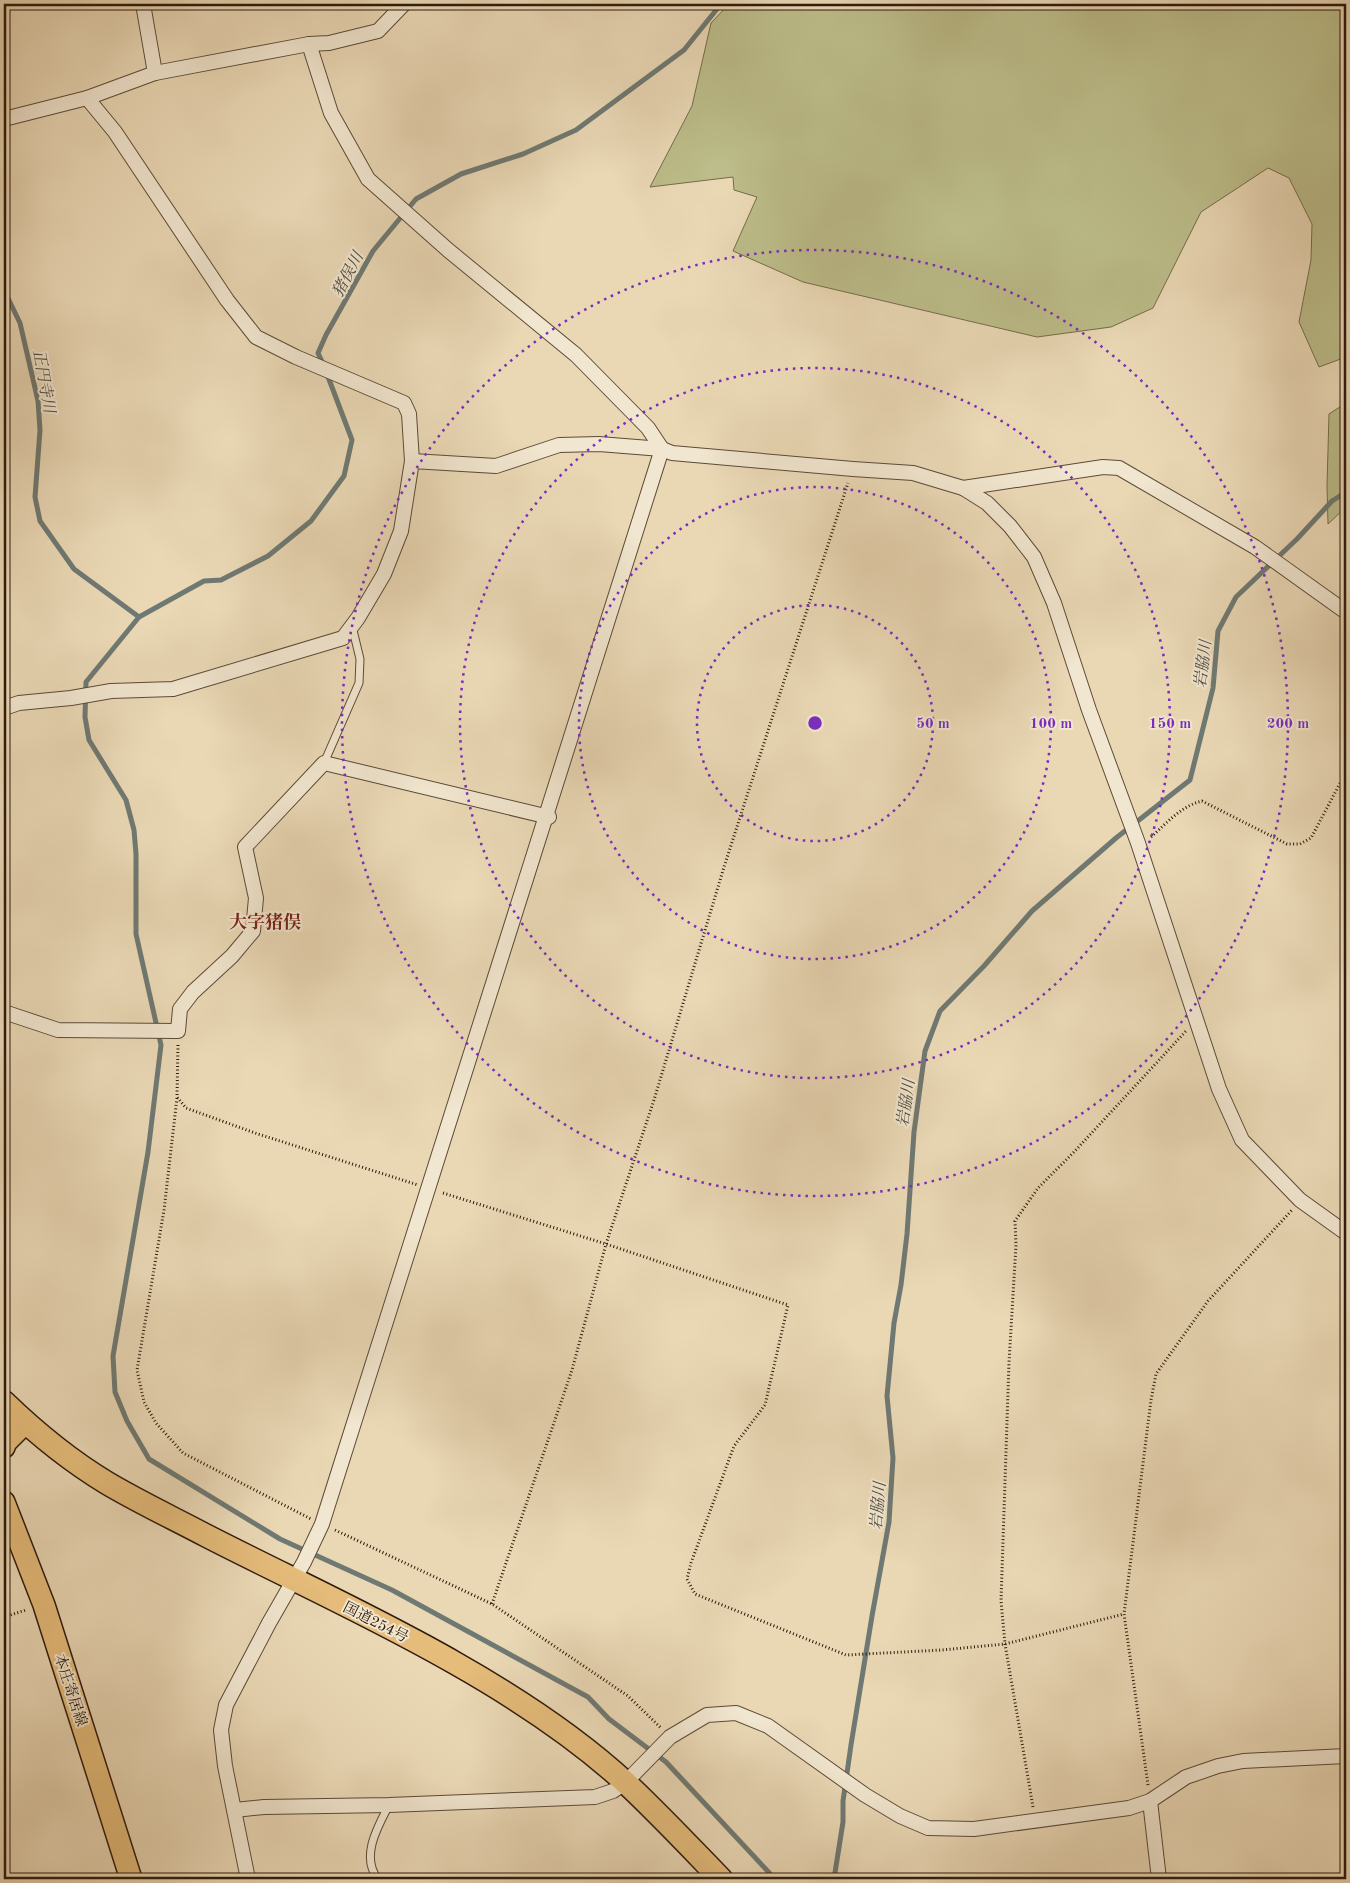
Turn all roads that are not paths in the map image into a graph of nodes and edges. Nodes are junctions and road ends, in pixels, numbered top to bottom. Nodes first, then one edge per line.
1 (143, 4) edge
2 (404, 4) edge
3 (308, 44) junction
4 (155, 73) junction
5 (87, 98) junction
6 (4, 119) edge
7 (662, 449) junction
8 (412, 461) junction
9 (963, 488) junction
10 (1346, 612) edge
11 (352, 626) junction
12 (4, 708) edge
13 (324, 762) junction
14 (549, 817) junction
15 (4, 1012) edge
16 (1346, 1233) edge
17 (4, 1402) edge
18 (25, 1423) junction
19 (4, 1447) edge
20 (4, 1502) edge
21 (293, 1580) junction
22 (1346, 1756) edge
23 (625, 1783) junction
24 (1150, 1801) junction
25 (389, 1805) junction
26 (235, 1810) junction
27 (131, 1879) edge
28 (248, 1879) edge
29 (378, 1879) edge
30 (721, 1879) edge
31 (1159, 1879) edge

1 - 4 street
2 - 3 street
3 - 4 street
3 - 7 street
4 - 5 street
5 - 6 street
5 - 8 street
7 - 8 street
7 - 9 street
7 - 14 street
8 - 11 street
9 - 10 street
9 - 16 street
11 - 12 street
11 - 13 lane
13 - 14 street
13 - 15 street
14 - 21 street
17 - 18 highway, 国道254号
18 - 19 main road
18 - 21 highway, 国道254号
20 - 27 main road, 本庄寄居線
21 - 23 highway, 国道254号
21 - 26 street
22 - 24 street
23 - 24 street
23 - 25 street
23 - 30 highway, 国道254号
24 - 31 street
25 - 26 street
25 - 29 lane
26 - 28 street

